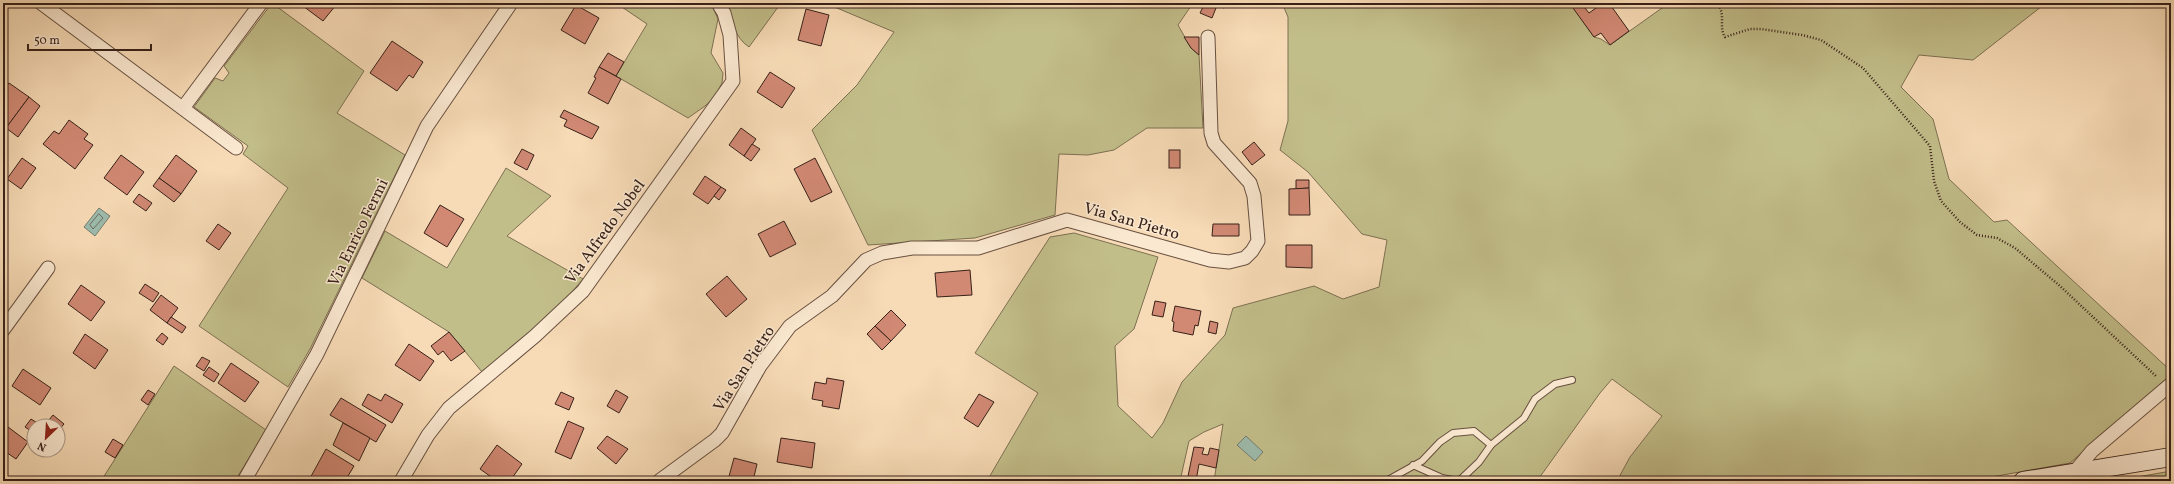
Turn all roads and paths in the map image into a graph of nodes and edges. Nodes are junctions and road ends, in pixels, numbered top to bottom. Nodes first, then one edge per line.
1 (42, 3) edge
2 (262, 3) edge
3 (511, 3) edge
4 (718, 3) edge
5 (1716, 3) edge
6 (1208, 37) dead end
7 (183, 108) junction
8 (236, 148) dead end
9 (48, 268) dead end
10 (3, 330) edge
11 (1572, 380) dead end
12 (2169, 385) edge
13 (1491, 445) junction
14 (2171, 457) edge
15 (1413, 465) junction
16 (2070, 476) edge
17 (244, 481) edge
18 (401, 481) edge
19 (659, 481) edge
20 (1386, 481) edge
21 (1458, 481) edge
22 (2022, 481) edge

1 - 7 street
2 - 7 street
3 - 17 street, Via Enrico Fermi
4 - 18 street, Via Alfredo Nobel
5 - 12 path
6 - 19 street, Via San Pietro
7 - 8 street
9 - 10 street
11 - 13 lane
12 - 16 street
13 - 15 lane
13 - 21 lane
14 - 16 main road
15 - 20 lane
15 - 21 lane
16 - 22 main road

